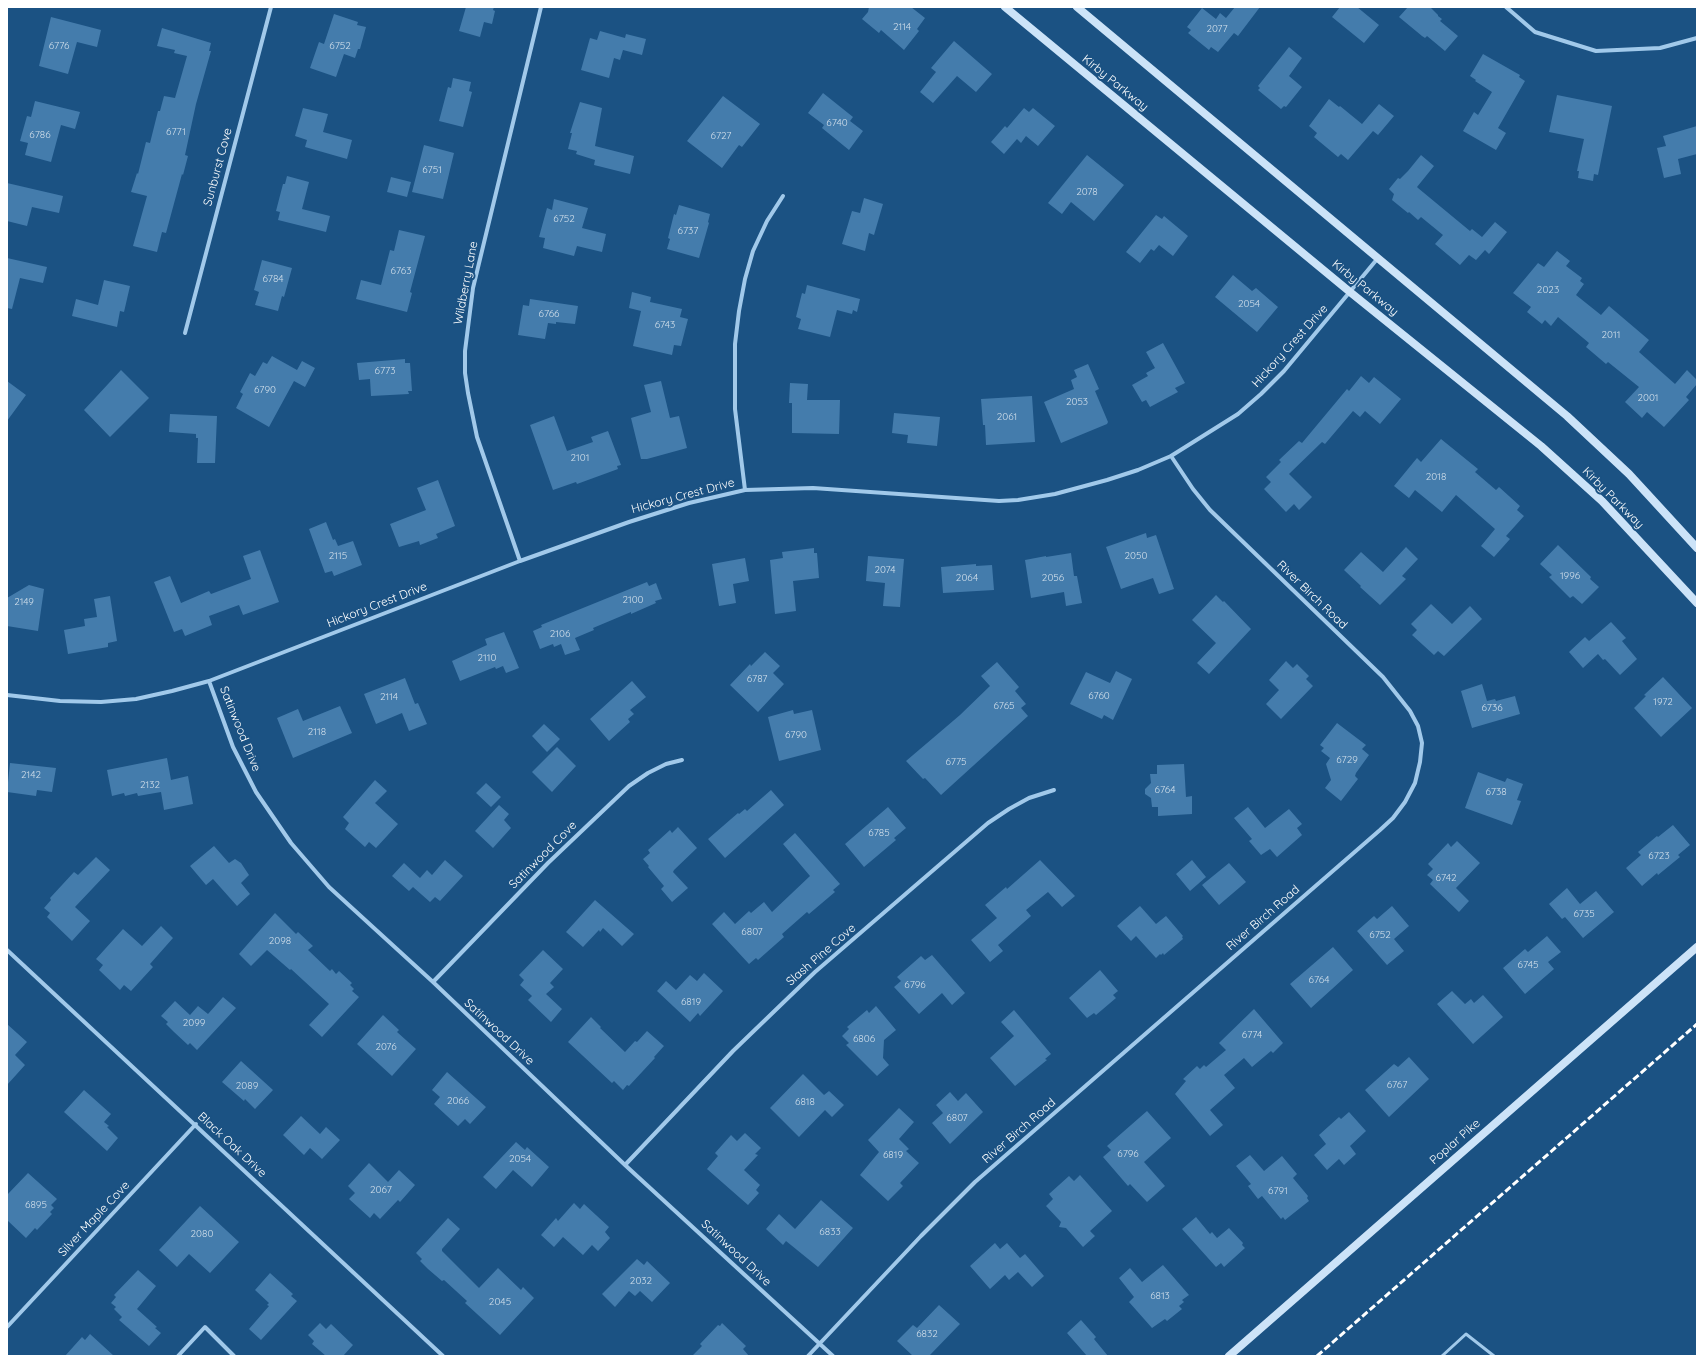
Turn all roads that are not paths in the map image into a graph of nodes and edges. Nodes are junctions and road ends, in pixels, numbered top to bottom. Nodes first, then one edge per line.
1 (271, 7) edge
2 (541, 7) edge
3 (1004, 7) edge
4 (1077, 7) edge
5 (1506, 7) edge
6 (1697, 38) edge
7 (783, 196) dead end
8 (1379, 258) junction
9 (1350, 292) junction
10 (185, 333) dead end
11 (1171, 456) junction
12 (746, 490) junction
13 (1697, 548) edge
14 (520, 561) junction
15 (1697, 603) edge
16 (209, 680) junction
17 (7, 695) edge
18 (682, 760) dead end
19 (1054, 790) dead end
20 (1697, 947) edge
21 (7, 950) edge
22 (433, 982) junction
23 (196, 1124) junction
24 (625, 1165) junction
25 (7, 1327) edge
26 (820, 1344) junction
27 (178, 1356) edge
28 (234, 1356) edge
29 (443, 1356) edge
30 (808, 1356) edge
31 (833, 1356) edge
32 (1229, 1356) edge
33 (1442, 1356) edge
34 (1494, 1356) edge

1 - 10 street, Sunburst Cove
2 - 14 street, Wildberry Lane
3 - 9 main road, Kirby Parkway
4 - 8 main road
5 - 6 street
7 - 12 street
8 - 9 street, Hickory Crest Drive
8 - 13 main road
9 - 11 street, Hickory Crest Drive
9 - 15 main road, Kirby Parkway
11 - 12 street, Hickory Crest Drive
11 - 26 street, River Birch Road
12 - 14 street, Hickory Crest Drive
14 - 16 street, Hickory Crest Drive
16 - 17 street, Hickory Crest Drive
16 - 22 street, Satinwood Drive
18 - 22 street, Satinwood Cove
19 - 24 street, Slash Pine Cove
20 - 32 main road, Poplar Pike
21 - 23 street, Black Oak Drive
22 - 24 street, Satinwood Drive
23 - 25 street, Silver Maple Cove
23 - 29 street, Black Oak Drive
24 - 26 street, Satinwood Drive
26 - 30 street, River Birch Road
26 - 31 street, Satinwood Drive
27 - 28 street
33 - 34 lane

